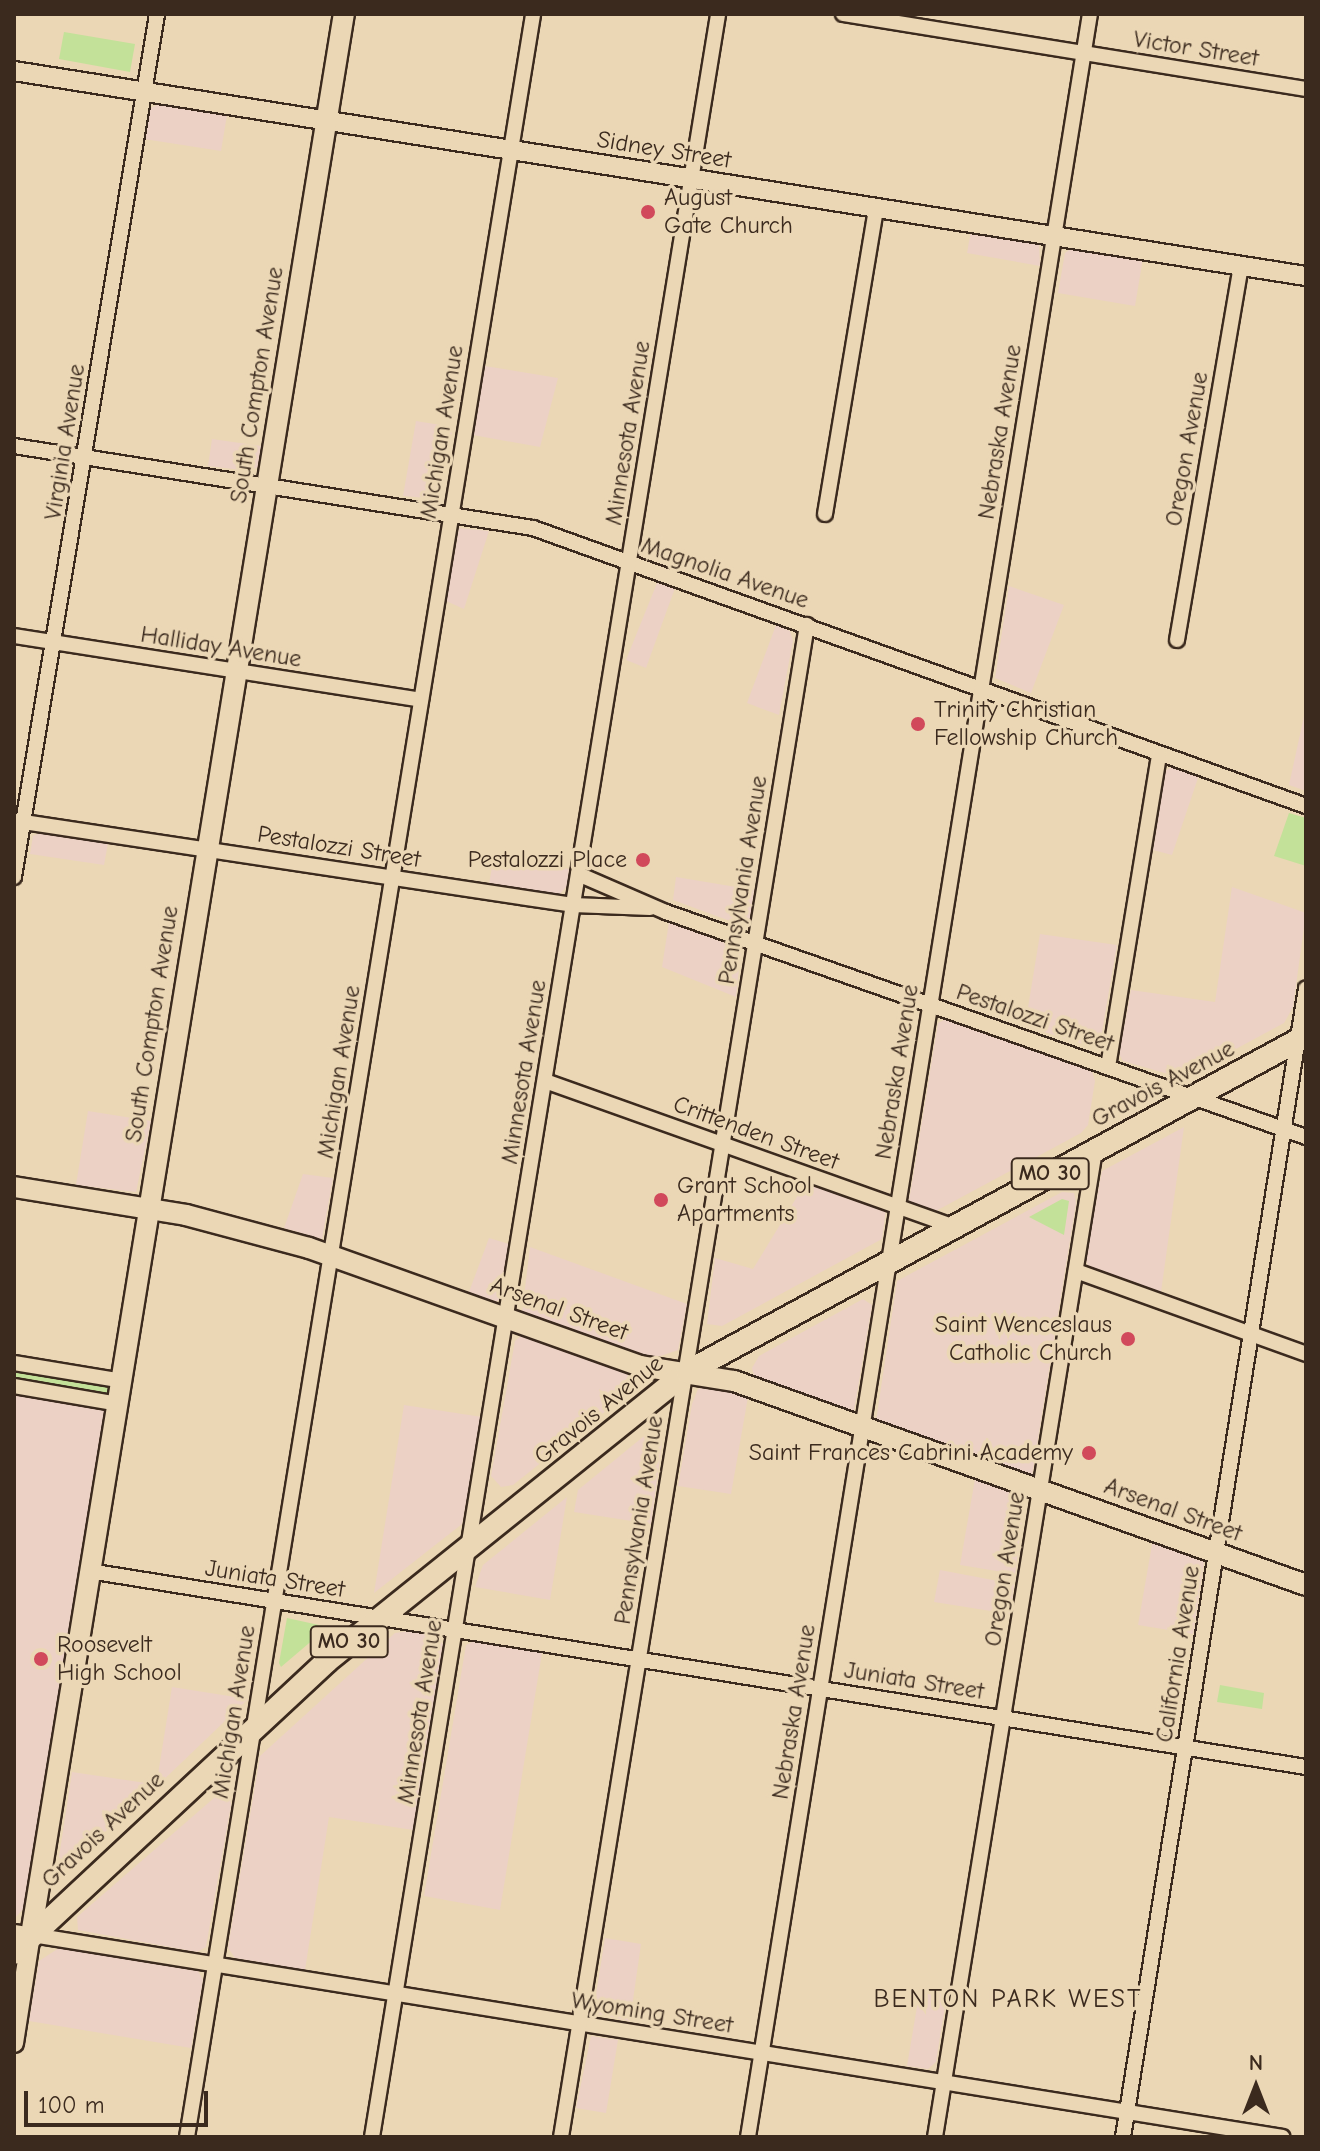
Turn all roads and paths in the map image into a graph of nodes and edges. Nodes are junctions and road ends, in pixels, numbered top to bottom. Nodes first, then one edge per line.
1 (157, 14) edge
2 (344, 14) edge
3 (533, 14) edge
4 (718, 14) edge
5 (843, 14) edge
6 (1090, 14) edge
7 (1084, 54) junction
8 (14, 71) edge
9 (1306, 89) edge
10 (145, 92) junction
11 (326, 120) junction
12 (511, 149) junction
13 (692, 178) junction
14 (876, 208) junction
15 (1054, 236) junction
16 (1241, 265) junction
17 (1306, 276) edge
18 (14, 446) edge
19 (85, 458) junction
20 (267, 484) junction
21 (452, 512) junction
22 (825, 514) dead end
23 (630, 563) junction
24 (807, 625) junction
25 (14, 636) edge
26 (1177, 640) dead end
27 (53, 642) junction
28 (236, 671) junction
29 (981, 688) junction
30 (421, 700) junction
31 (1159, 755) junction
32 (1306, 806) edge
33 (19, 822) edge
34 (207, 849) junction
35 (578, 874) junction
36 (14, 877) edge
37 (393, 878) junction
38 (573, 905) junction
39 (658, 909) junction
40 (755, 943) junction
41 (1306, 988) edge
42 (931, 1004) junction
43 (1302, 1038) edge
44 (1108, 1067) junction
45 (545, 1081) junction
46 (1193, 1097) junction
47 (1283, 1129) junction
48 (1306, 1137) edge
49 (722, 1146) junction
50 (1095, 1150) junction
51 (14, 1187) edge
52 (149, 1207) junction
53 (898, 1207) junction
54 (952, 1226) junction
55 (331, 1255) junction
56 (890, 1260) junction
57 (1076, 1271) junction
58 (507, 1318) junction
59 (1253, 1335) junction
60 (1306, 1354) edge
61 (14, 1363) edge
62 (687, 1372) junction
63 (123, 1381) junction
64 (14, 1386) edge
65 (119, 1404) junction
66 (862, 1427) junction
67 (1040, 1490) junction
68 (469, 1546) junction
69 (1216, 1553) junction
70 (89, 1571) junction
71 (1306, 1585) edge
72 (274, 1602) junction
73 (379, 1618) junction
74 (456, 1631) junction
75 (638, 1662) junction
76 (820, 1688) junction
77 (1003, 1717) junction
78 (254, 1727) junction
79 (1186, 1746) junction
80 (1306, 1767) edge
81 (23, 1934) edge
82 (14, 1953) edge
83 (215, 1965) junction
84 (395, 1994) junction
85 (580, 2024) junction
86 (14, 2043) edge
87 (761, 2052) junction
88 (944, 2082) junction
89 (1127, 2112) junction
90 (187, 2137) edge
91 (372, 2137) edge
92 (561, 2137) edge
93 (748, 2137) edge
94 (935, 2137) edge
95 (1123, 2137) edge
96 (1283, 2137) edge

1 - 10 street, Virginia Avenue
2 - 11 main road, South Compton Avenue
3 - 12 street, Michigan Avenue
4 - 13 street, Minnesota Avenue
5 - 7 street, Victor Street
6 - 7 street, Nebraska Avenue
7 - 9 street, Victor Street
7 - 15 street, Nebraska Avenue
8 - 10 street, Sidney Street
10 - 11 street, Sidney Street
10 - 19 street, Virginia Avenue
11 - 12 street, Sidney Street
11 - 20 main road, South Compton Avenue
12 - 13 street, Sidney Street
12 - 21 street, Michigan Avenue
13 - 14 street, Sidney Street
13 - 23 street, Minnesota Avenue
14 - 15 street, Sidney Street
14 - 22 street
15 - 16 street, Sidney Street
15 - 29 street, Nebraska Avenue
16 - 17 street, Sidney Street
16 - 26 street, Oregon Avenue
18 - 19 street, Magnolia Avenue
19 - 20 street, Magnolia Avenue
19 - 27 street, Virginia Avenue
20 - 21 street, Magnolia Avenue
20 - 28 main road, South Compton Avenue
21 - 23 street, Magnolia Avenue
21 - 30 street, Michigan Avenue
23 - 24 street, Magnolia Avenue
23 - 35 street, Minnesota Avenue
24 - 29 street, Magnolia Avenue
24 - 40 street, Pennsylvania Avenue
25 - 27 street, Halliday Avenue
27 - 28 street, Halliday Avenue
27 - 33 street, Virginia Avenue
28 - 30 street, Halliday Avenue
28 - 34 main road, South Compton Avenue
29 - 31 street, Magnolia Avenue
29 - 42 street, Nebraska Avenue
30 - 37 street, Michigan Avenue
31 - 32 street, Magnolia Avenue
31 - 44 street
33 - 34 street, Pestalozzi Street
33 - 36 street, Virginia Avenue
34 - 37 street, Pestalozzi Street
34 - 52 main road, South Compton Avenue
35 - 38 street, Minnesota Avenue
35 - 39 street, Pestalozzi Street
37 - 38 street, Pestalozzi Street
37 - 55 street, Michigan Avenue
38 - 39 street, Pestalozzi Street
38 - 45 street, Minnesota Avenue
39 - 40 street, Pestalozzi Street
40 - 42 street, Pestalozzi Street
40 - 49 street, Pennsylvania Avenue
41 - 43 street, California Avenue
42 - 44 street, Pestalozzi Street
42 - 53 street, Nebraska Avenue
43 - 46 main road, Gravois Avenue / MO 30
43 - 47 street, California Avenue
44 - 46 street, Pestalozzi Street
45 - 49 street, Crittenden Street
45 - 58 street, Minnesota Avenue
46 - 47 street, Pestalozzi Street
46 - 50 main road, Gravois Avenue / MO 30
47 - 48 street, Pestalozzi Street
47 - 59 street, California Avenue
49 - 53 street, Crittenden Street
49 - 62 street, Pennsylvania Avenue
50 - 54 main road, Gravois Avenue / MO 30
50 - 57 street, Oregon Avenue
51 - 52 main road, Arsenal Street
52 - 55 main road, Arsenal Street
52 - 63 main road, South Compton Avenue
53 - 54 street, Crittenden Street
53 - 56 street, Nebraska Avenue
54 - 56 main road, Gravois Avenue / MO 30
55 - 58 main road, Arsenal Street
55 - 72 street, Michigan Avenue
56 - 62 main road, Gravois Avenue / MO 30
56 - 66 street, Nebraska Avenue
57 - 59 street
57 - 67 street, Oregon Avenue
58 - 62 main road, Arsenal Street
58 - 68 street, Minnesota Avenue
59 - 60 street
59 - 69 street, California Avenue
61 - 63 street
62 - 66 main road, Arsenal Street
62 - 68 main road, Gravois Avenue / MO 30
62 - 75 street, Pennsylvania Avenue
63 - 65 main road, South Compton Avenue
64 - 65 street
65 - 70 main road, South Compton Avenue
66 - 67 main road, Arsenal Street
66 - 76 street, Nebraska Avenue
67 - 69 main road, Arsenal Street
67 - 77 street, Oregon Avenue
68 - 73 main road, Gravois Avenue / MO 30
68 - 74 street, Minnesota Avenue
69 - 71 main road, Arsenal Street
69 - 79 street, California Avenue
70 - 72 street, Juniata Street
70 - 81 main road, South Compton Avenue
72 - 73 street, Juniata Street
72 - 78 street, Michigan Avenue
73 - 74 street, Juniata Street
73 - 78 main road, Gravois Avenue / MO 30
74 - 75 street, Juniata Street
74 - 84 street, Minnesota Avenue
75 - 76 street, Juniata Street
75 - 85 street, Pennsylvania Avenue
76 - 77 street, Juniata Street
76 - 87 street, Nebraska Avenue
77 - 79 street, Juniata Street
77 - 88 street, Oregon Avenue
78 - 81 main road, Gravois Avenue / MO 30
78 - 83 street, Michigan Avenue
79 - 80 street, Juniata Street
79 - 89 street, California Avenue
81 - 82 main road, Gravois Avenue / MO 30
81 - 83 street, Wyoming Street
81 - 86 street, South Compton Avenue
83 - 84 street, Wyoming Street
83 - 90 street, Michigan Avenue
84 - 85 street, Wyoming Street
84 - 91 street, Minnesota Avenue
85 - 87 street, Wyoming Street
85 - 92 street, Pennsylvania Avenue
87 - 88 street, Wyoming Street
87 - 93 street, Nebraska Avenue
88 - 89 street, Wyoming Street
88 - 94 street, Oregon Avenue
89 - 95 street, California Avenue
89 - 96 street, Wyoming Street

